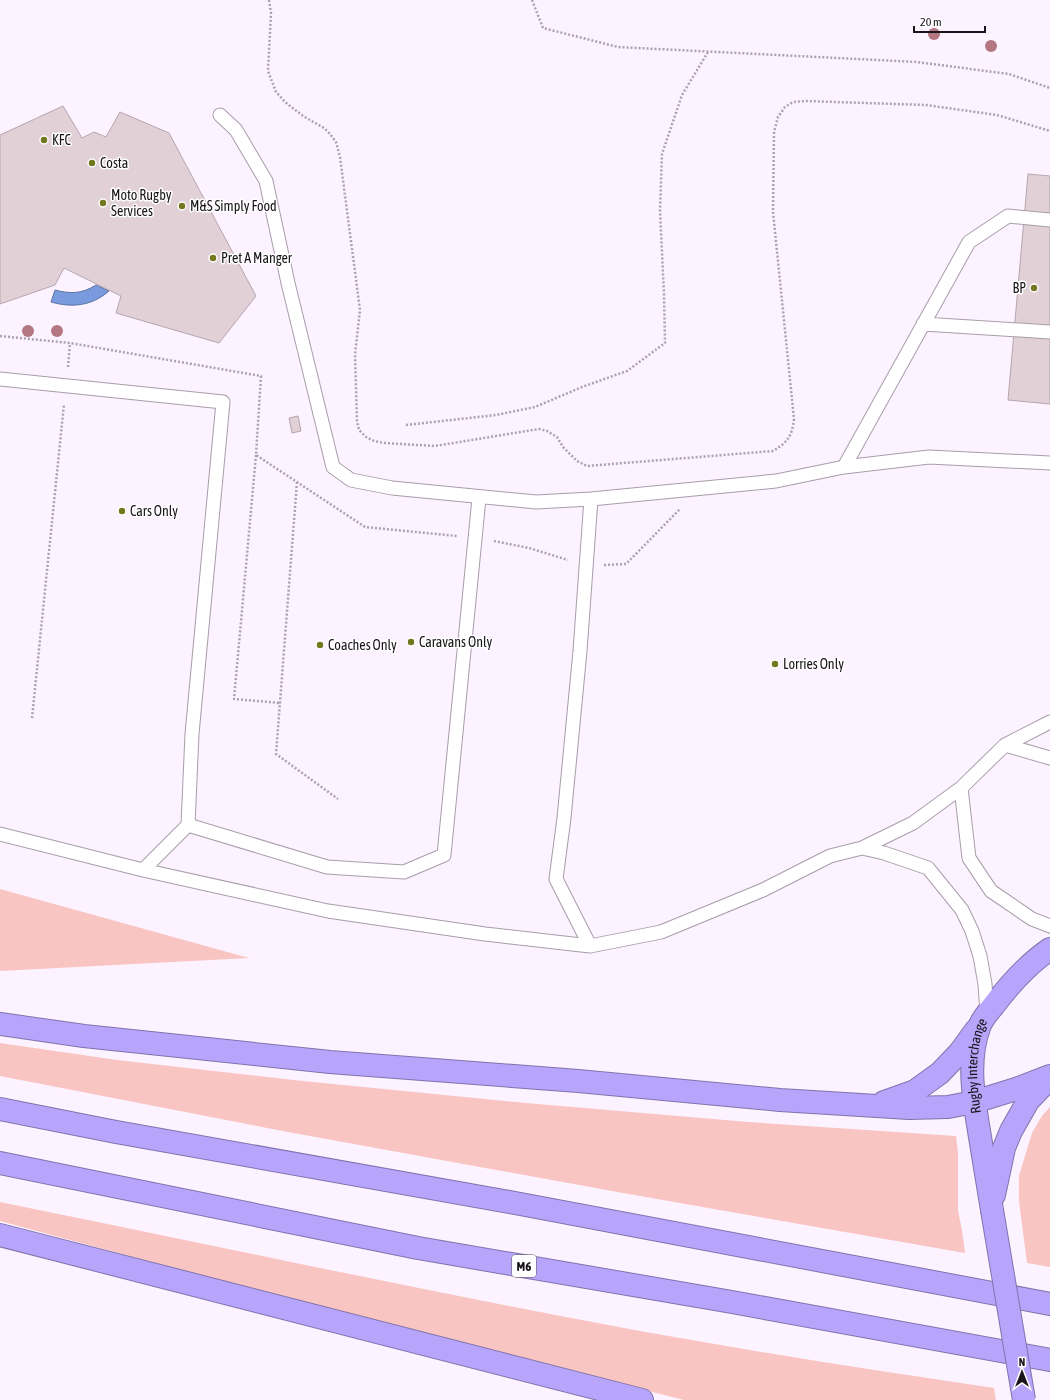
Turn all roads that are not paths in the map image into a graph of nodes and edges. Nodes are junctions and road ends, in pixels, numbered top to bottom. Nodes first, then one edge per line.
1 (220, 115) dead end
2 (1050, 220) edge
3 (924, 324) junction
4 (1050, 332) edge
5 (0, 378) edge
6 (1050, 463) edge
7 (844, 467) junction
8 (479, 498) junction
9 (591, 499) junction
10 (1050, 722) edge
11 (1005, 745) junction
12 (1050, 758) edge
13 (961, 788) junction
14 (188, 826) junction
15 (0, 834) edge
16 (862, 848) junction
17 (143, 870) junction
18 (1050, 926) edge
19 (590, 946) junction
20 (1050, 949) edge
21 (984, 1020) junction
22 (0, 1024) edge
23 (1050, 1077) edge
24 (974, 1102) junction
25 (874, 1106) junction
26 (0, 1109) edge
27 (0, 1163) edge
28 (992, 1210) junction
29 (0, 1235) edge
30 (1050, 1304) edge
31 (1050, 1360) edge
32 (642, 1400) edge
33 (1024, 1400) edge

1 - 8 lane
2 - 3 lane
3 - 4 lane
3 - 7 lane
5 - 14 lane
6 - 7 lane
7 - 9 lane
8 - 9 lane
8 - 14 lane
9 - 19 lane
10 - 11 lane
11 - 12 lane
11 - 13 lane
13 - 16 lane
13 - 18 lane
14 - 17 lane
15 - 17 lane
16 - 19 lane
16 - 21 lane
17 - 19 lane
20 - 21 highway, Rugby Interchange
21 - 24 highway, Rugby Interchange
21 - 25 highway
22 - 25 highway
23 - 24 highway
23 - 28 highway, Rugby Interchange
24 - 25 highway
24 - 28 highway, Rugby Interchange
26 - 30 highway
27 - 31 highway, M6
28 - 33 highway, Rugby Interchange, bridge
29 - 32 highway

